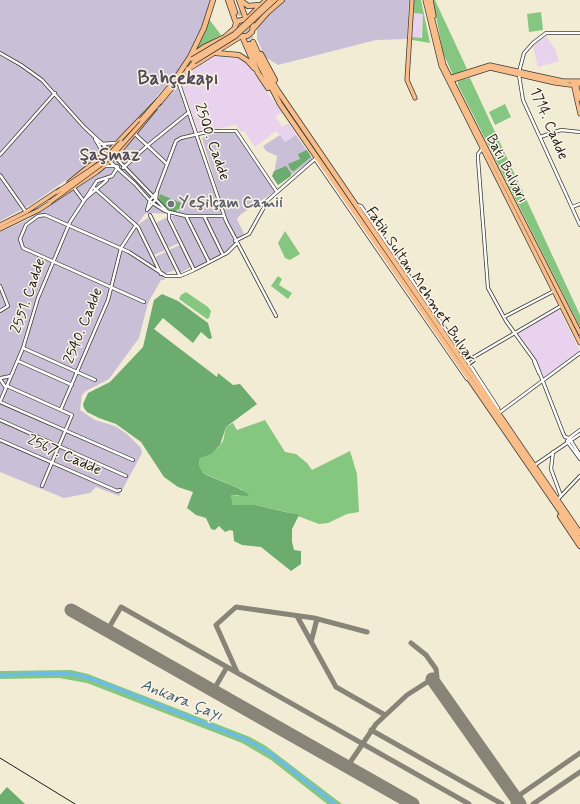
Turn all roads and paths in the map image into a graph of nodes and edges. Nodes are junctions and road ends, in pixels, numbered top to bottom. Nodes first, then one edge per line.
1 (213, 0) edge
2 (228, 0) edge
3 (231, 0) edge
4 (238, 0) edge
5 (266, 0) edge
6 (270, 0) edge
7 (275, 0) edge
8 (282, 0) edge
9 (412, 0) edge
10 (424, 0) edge
11 (430, 0) edge
12 (261, 5) junction
13 (237, 10) junction
14 (246, 19) junction
15 (235, 26) junction
16 (243, 28) junction
17 (253, 29) junction
18 (580, 33) edge
19 (228, 34) junction
20 (242, 36) junction
21 (436, 40) junction
22 (234, 42) junction
23 (250, 43) junction
24 (436, 48) junction
25 (0, 53) edge
26 (214, 53) junction
27 (440, 53) junction
28 (192, 59) junction
29 (188, 69) junction
30 (258, 73) junction
31 (519, 73) junction
32 (177, 79) junction
33 (452, 79) junction
34 (576, 83) edge
35 (276, 92) junction
36 (55, 93) junction
37 (415, 98) dead end
38 (580, 99) edge
39 (159, 101) junction
40 (189, 112) junction
41 (580, 114) edge
42 (580, 132) edge
43 (91, 134) junction
44 (135, 134) junction
45 (197, 134) junction
46 (540, 137) junction
47 (116, 143) junction
48 (101, 144) junction
49 (147, 146) junction
50 (482, 149) junction
51 (121, 150) junction
52 (109, 151) junction
53 (0, 155) edge
54 (104, 155) junction
55 (115, 157) junction
56 (316, 158) junction
57 (97, 161) junction
58 (110, 161) junction
59 (120, 164) junction
60 (167, 164) junction
61 (103, 166) junction
62 (117, 167) junction
63 (123, 168) junction
64 (97, 172) junction
65 (0, 175) edge
66 (102, 178) junction
67 (107, 180) dead end
68 (93, 187) junction
69 (74, 188) junction
70 (97, 190) junction
71 (157, 191) junction
72 (57, 192) junction
73 (277, 192) junction
74 (152, 196) junction
75 (156, 199) junction
76 (83, 200) junction
77 (150, 200) junction
78 (50, 202) junction
79 (153, 203) junction
80 (580, 204) edge
81 (356, 205) junction
82 (572, 207) junction
83 (26, 212) junction
84 (169, 213) junction
85 (150, 215) dead end
86 (186, 216) junction
87 (204, 216) junction
88 (224, 216) junction
89 (0, 225) edge
90 (69, 225) junction
91 (136, 225) junction
92 (580, 225) edge
93 (0, 230) edge
94 (236, 242) junction
95 (120, 248) junction
96 (223, 255) junction
97 (53, 261) junction
98 (209, 262) junction
99 (194, 270) junction
100 (162, 275) junction
101 (180, 276) junction
102 (0, 286) edge
103 (112, 288) junction
104 (554, 291) junction
105 (144, 302) dead end
106 (561, 306) junction
107 (0, 311) edge
108 (276, 316) dead end
109 (504, 317) junction
110 (514, 333) junction
111 (580, 333) edge
112 (580, 343) edge
113 (457, 347) junction
114 (23, 348) junction
115 (580, 353) edge
116 (464, 360) junction
117 (18, 361) junction
118 (77, 372) junction
119 (12, 376) junction
120 (0, 378) edge
121 (95, 380) dead end
122 (542, 381) junction
123 (72, 384) junction
124 (7, 386) junction
125 (0, 402) edge
126 (61, 409) junction
127 (499, 413) junction
128 (0, 420) edge
129 (580, 430) edge
130 (66, 431) junction
131 (580, 434) edge
132 (0, 440) edge
133 (568, 441) junction
134 (59, 447) junction
135 (553, 451) junction
136 (580, 455) edge
137 (580, 459) edge
138 (133, 460) dead end
139 (52, 462) junction
140 (534, 466) junction
141 (126, 476) dead end
142 (580, 476) edge
143 (540, 479) junction
144 (42, 486) dead end
145 (120, 490) dead end
146 (560, 497) junction
147 (580, 528) edge
148 (580, 533) edge
149 (580, 540) edge
150 (580, 546) edge

1 - 28 highway
2 - 13 highway
3 - 13 highway
4 - 12 highway
4 - 13 highway
5 - 12 highway
6 - 16 main road, bridge
7 - 16 main road, bridge
8 - 17 highway
9 - 37 main road
10 - 21 main road, Batı Bulvarı
10 - 24 main road
11 - 21 main road, Batı Bulvarı
11 - 27 main road
12 - 14 highway
13 - 14 highway
13 - 15 highway
14 - 15 highway
14 - 17 highway
15 - 19 highway
15 - 20 highway
16 - 28 main road, bridge
17 - 20 highway
17 - 23 highway
18 - 31 street
19 - 22 highway
19 - 28 highway
20 - 22 highway
20 - 23 highway
21 - 24 main road, Batı Bulvarı
21 - 27 main road, Batı Bulvarı
22 - 26 highway
23 - 30 highway
23 - 35 highway, Fatih Sultan Mehmet Bulvarı
24 - 50 main road, Batı Bulvarı
25 - 36 street
26 - 29 highway
26 - 30 highway
27 - 33 main road, Batı Bulvarı
28 - 29 main road
28 - 32 highway
29 - 32 main road
30 - 35 highway
31 - 33 main road
31 - 34 main road
31 - 46 street, 1714. Cadde
32 - 39 main road
32 - 40 street, 2500. Cadde
33 - 111 main road, Batı Bulvarı
34 - 38 main road
34 - 41 main road
35 - 56 highway, Fatih Sultan Mehmet Bulvarı
35 - 81 highway, Fatih Sultan Mehmet Bulvarı
36 - 43 street
36 - 53 street
39 - 44 main road
39 - 47 main road
39 - 72 main road, bridge
39 - 78 main road, bridge
40 - 45 street, 2500. Cadde
40 - 49 street
42 - 46 street
43 - 48 street
43 - 54 street
44 - 49 street
44 - 51 main road
45 - 60 street
45 - 73 street
45 - 88 street, 2500. Cadde
46 - 82 street, 1714. Cadde
47 - 48 street
47 - 51 main road
47 - 52 main road
48 - 52 street
49 - 60 street
49 - 63 street
50 - 104 main road, Batı Bulvarı
50 - 109 street
51 - 55 main road
51 - 59 street
52 - 54 main road
52 - 55 street
54 - 57 main road
54 - 58 street
55 - 58 main road
55 - 59 street
56 - 73 street
56 - 143 highway, Fatih Sultan Mehmet Bulvarı
57 - 61 main road
57 - 72 main road
58 - 61 main road
58 - 62 street
59 - 63 street
60 - 71 street
61 - 62 street
61 - 64 main road
62 - 66 street, 2551. Cadde
62 - 77 street
63 - 74 street
64 - 66 street
64 - 69 main road
65 - 83 street
66 - 68 street, 2551. Cadde
67 - 70 street
68 - 70 street
68 - 76 street, 2551. Cadde
69 - 76 street
69 - 78 main road
70 - 76 street
70 - 91 street
71 - 74 street
71 - 75 street
72 - 83 main road
73 - 94 street
74 - 75 street
74 - 77 street
75 - 79 street
75 - 84 street
76 - 90 street, 2551. Cadde
77 - 79 street
77 - 79 street
78 - 93 main road
79 - 84 street
80 - 82 street
81 - 113 street
81 - 116 highway, Fatih Sultan Mehmet Bulvarı
82 - 92 street, 1714. Cadde
83 - 89 main road
84 - 86 street
84 - 99 street
85 - 101 street
86 - 87 street
86 - 98 street
87 - 88 street
87 - 96 street
88 - 94 street, 2500. Cadde
90 - 95 street
90 - 97 street, 2551. Cadde
90 - 97 street
91 - 95 street
91 - 100 street
94 - 96 street
94 - 108 street, 2500. Cadde
95 - 100 street
95 - 103 street, 2540. Cadde
96 - 98 street
97 - 103 street
97 - 114 street, 2551. Cadde
98 - 99 street
99 - 101 street
100 - 101 street
102 - 107 street
103 - 105 street
103 - 118 street, 2540. Cadde
104 - 106 main road, Batı Bulvarı
104 - 109 street
106 - 110 street
106 - 112 main road, Batı Bulvarı
109 - 110 street
110 - 116 street
110 - 122 street
113 - 116 street
113 - 116 street
114 - 117 street, 2551. Cadde
114 - 118 street
115 - 122 street
116 - 127 highway, Fatih Sultan Mehmet Bulvarı
117 - 119 street, 2551. Cadde
117 - 123 street
118 - 121 street
118 - 123 street, 2540. Cadde
119 - 120 street
119 - 124 street, 2551. Cadde
120 - 124 street
122 - 127 street
122 - 133 street
123 - 126 street, 2540. Cadde
124 - 125 street, 2551. Cadde
124 - 126 street
125 - 130 street
126 - 130 street
127 - 140 highway, Fatih Sultan Mehmet Bulvarı
128 - 134 street
129 - 133 street
130 - 134 street
130 - 138 street
131 - 133 street
132 - 139 street, 2567. Cadde
133 - 135 street
133 - 136 street
133 - 137 street
134 - 139 street
134 - 141 street
135 - 140 street
135 - 146 street
139 - 144 street
139 - 145 street, 2567. Cadde
140 - 143 highway, Fatih Sultan Mehmet Bulvarı
142 - 146 street
143 - 146 highway
143 - 148 highway, Fatih Sultan Mehmet Bulvarı
143 - 149 highway, Fatih Sultan Mehmet Bulvarı
143 - 150 highway
146 - 147 highway

